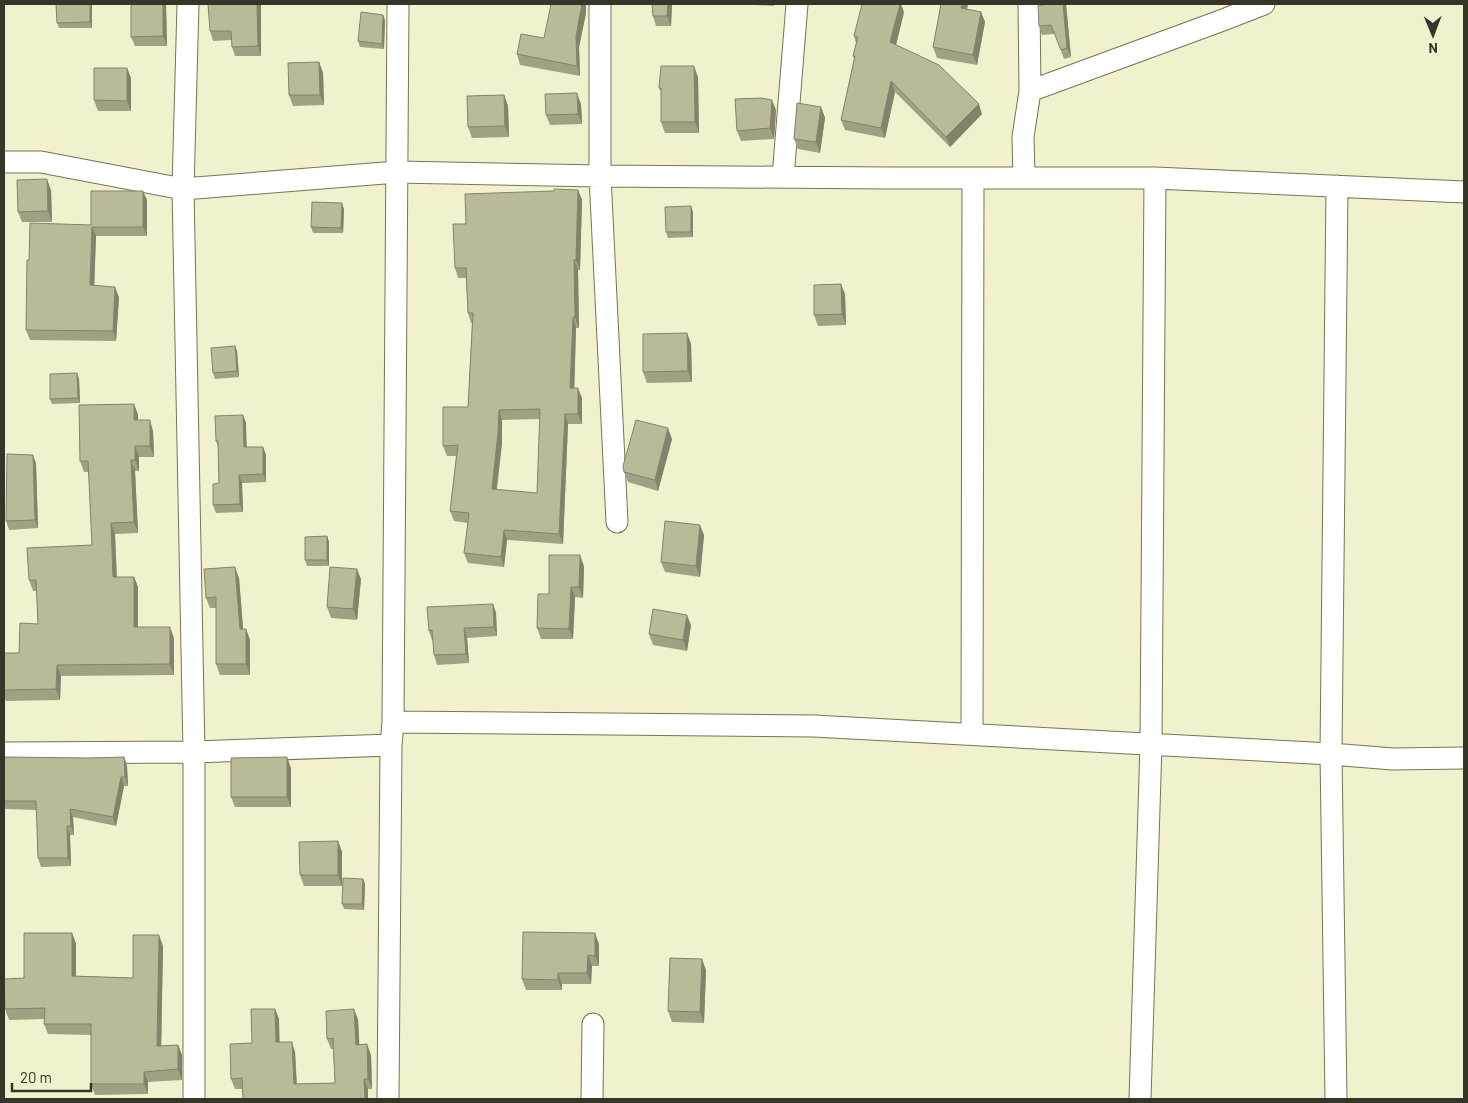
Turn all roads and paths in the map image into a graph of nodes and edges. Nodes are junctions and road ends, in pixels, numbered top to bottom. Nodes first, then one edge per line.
1 (188, 4) edge
2 (398, 4) edge
3 (600, 4) edge
4 (797, 4) edge
5 (1029, 4) edge
6 (1264, 4) edge
7 (1223, 12) edge
8 (1030, 91) junction
9 (4, 162) edge
10 (398, 172) junction
11 (600, 176) junction
12 (783, 177) junction
13 (1024, 177) junction
14 (973, 178) junction
15 (1155, 178) junction
16 (1337, 186) junction
17 (183, 189) junction
18 (1464, 192) edge
19 (617, 522) dead end
20 (393, 722) junction
21 (972, 734) junction
22 (1151, 744) junction
23 (391, 745) junction
24 (194, 752) junction
25 (4, 753) edge
26 (1332, 754) junction
27 (1464, 758) edge
28 (593, 1024) dead end
29 (194, 1099) edge
30 (388, 1099) edge
31 (592, 1099) edge
32 (1140, 1099) edge
33 (1336, 1099) edge

1 - 17 street
2 - 10 street
3 - 11 street
4 - 12 street
5 - 8 street
6 - 7 street
7 - 8 street
8 - 13 street
9 - 17 street
10 - 11 street
10 - 17 street
10 - 20 street
11 - 12 street
11 - 19 street
12 - 14 street
13 - 14 street
13 - 15 street
14 - 21 street
15 - 16 street
15 - 22 street
16 - 18 street
16 - 26 street
17 - 24 street
20 - 21 street
20 - 23 street
21 - 22 street
22 - 26 street
22 - 32 street
23 - 24 street
23 - 30 street
24 - 25 street
24 - 29 street
26 - 27 street
26 - 33 street
28 - 31 street

